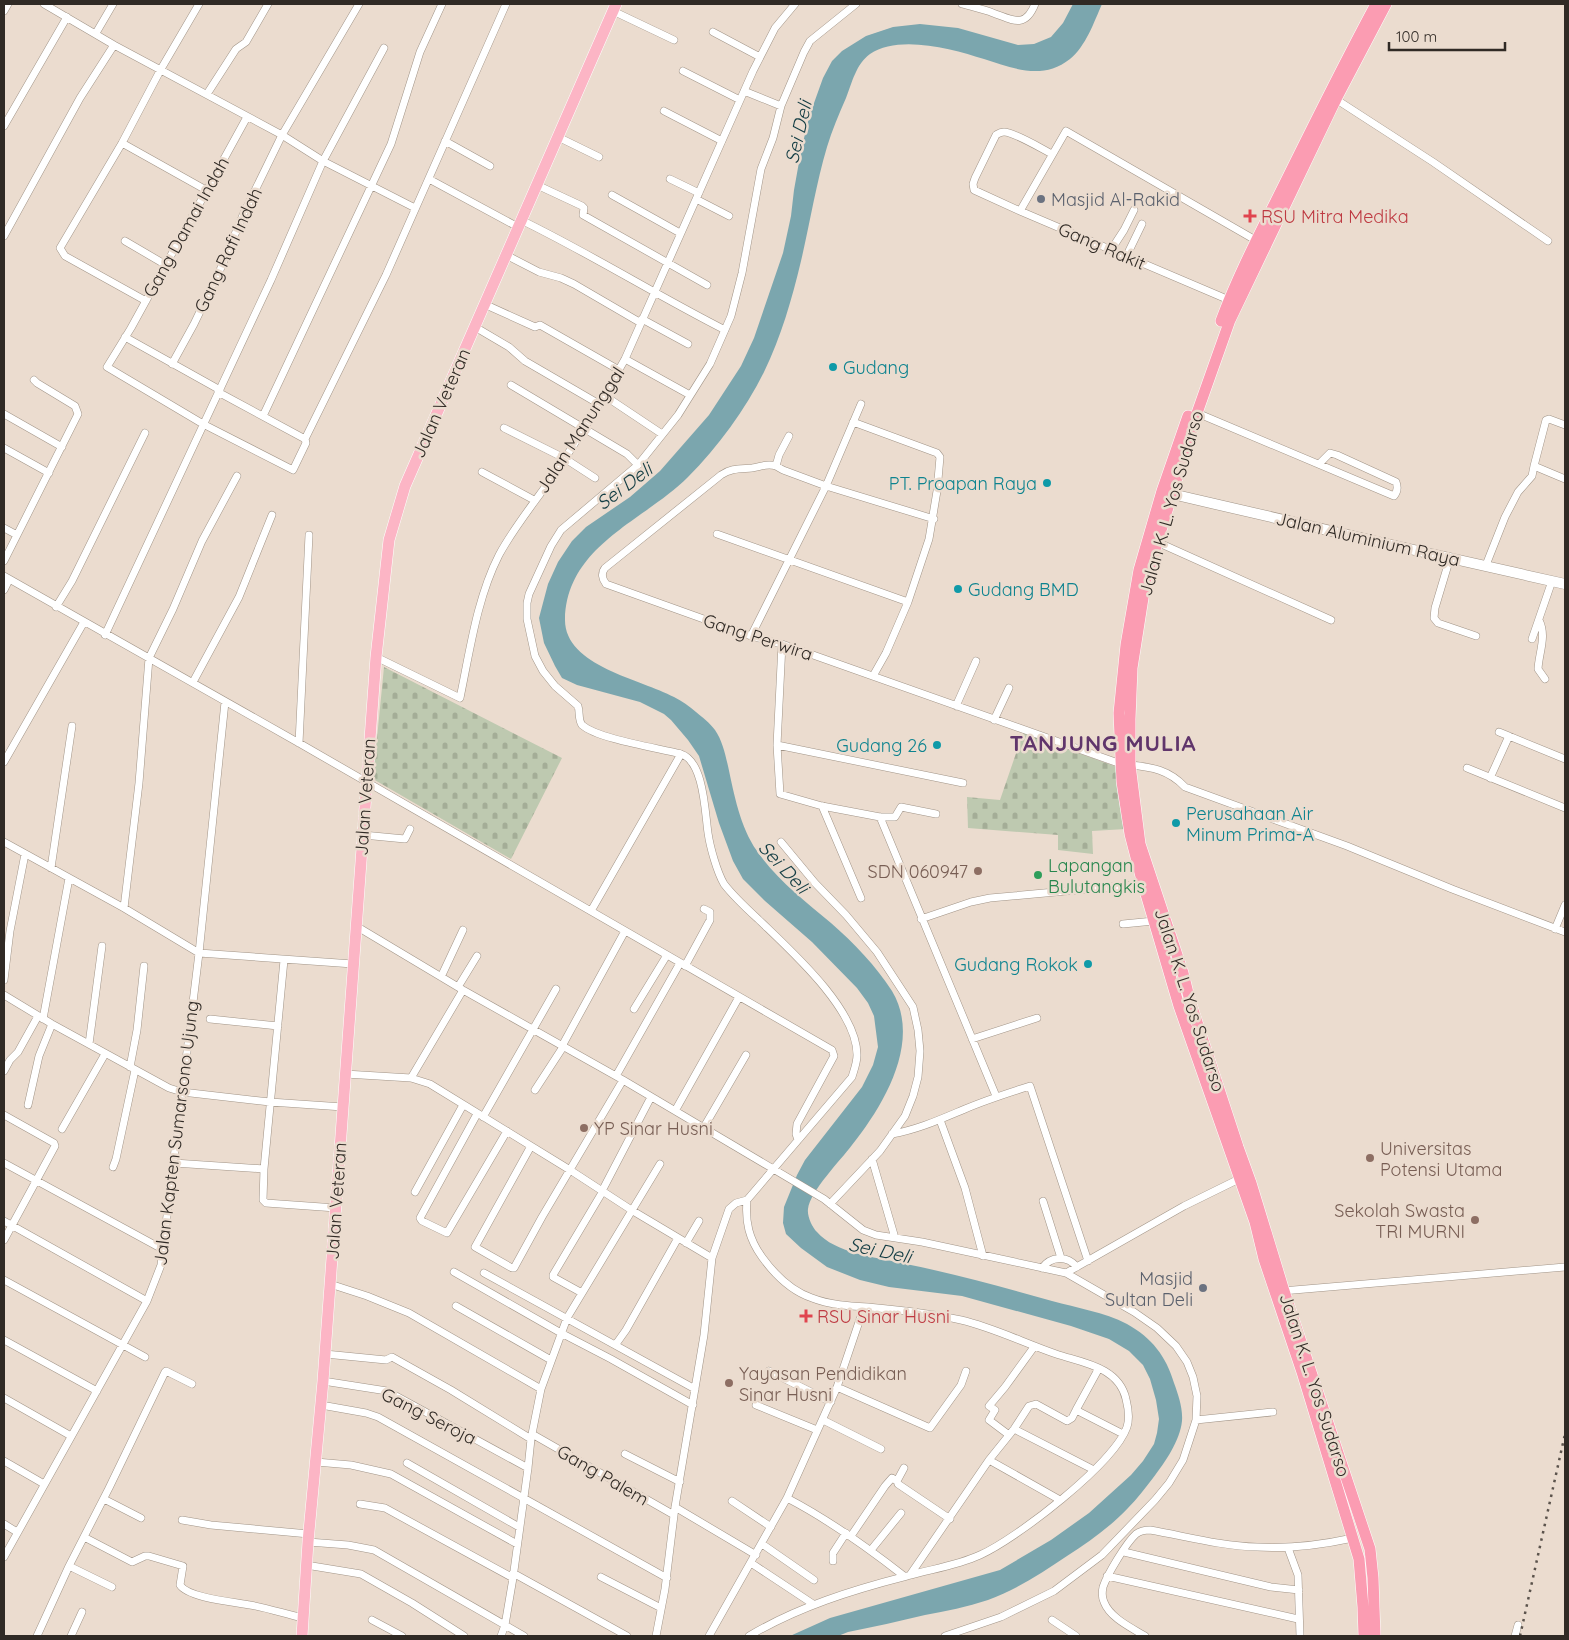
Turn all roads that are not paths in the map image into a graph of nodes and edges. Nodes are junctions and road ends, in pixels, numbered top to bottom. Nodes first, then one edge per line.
1 (8, 4) edge
2 (44, 4) edge
3 (113, 4) edge
4 (199, 4) edge
5 (268, 4) edge
6 (359, 4) edge
7 (442, 4) edge
8 (506, 4) edge
9 (795, 4) edge
10 (856, 4) edge
11 (962, 4) edge
12 (1035, 4) edge
13 (1376, 4) edge
14 (1386, 4) edge
15 (614, 7) edge
16 (4, 11) edge
17 (67, 17) junction
18 (713, 32) dead end
19 (96, 33) junction
20 (674, 40) dead end
21 (114, 45) junction
22 (384, 48) dead end
23 (760, 57) junction
24 (161, 69) junction
25 (683, 71) dead end
26 (744, 91) junction
27 (207, 94) junction
28 (1332, 97) junction
29 (740, 100) junction
30 (781, 106) junction
31 (664, 111) dead end
32 (248, 117) junction
33 (4, 126) edge
34 (282, 135) junction
35 (558, 138) junction
36 (445, 141) junction
37 (722, 141) junction
38 (122, 143) junction
39 (1052, 154) junction
40 (599, 157) dead end
41 (323, 161) junction
42 (490, 166) dead end
43 (428, 179) junction
44 (670, 179) dead end
45 (537, 185) junction
46 (371, 187) junction
47 (206, 190) junction
48 (612, 195) dead end
49 (697, 196) junction
50 (415, 208) junction
51 (1134, 210) dead end
52 (1020, 211) junction
53 (729, 216) dead end
54 (520, 223) junction
55 (1142, 224) dead end
56 (680, 233) junction
57 (4, 236) edge
58 (1262, 236) junction
59 (125, 241) dead end
60 (1548, 241) dead end
61 (1111, 250) junction
62 (506, 255) junction
63 (1126, 257) junction
64 (668, 264) junction
65 (166, 265) junction
66 (707, 285) dead end
67 (655, 292) junction
68 (1229, 300) junction
69 (146, 301) junction
70 (484, 304) junction
71 (642, 321) junction
72 (474, 327) junction
73 (725, 330) junction
74 (125, 337) junction
75 (688, 344) dead end
76 (625, 359) junction
77 (172, 364) junction
78 (619, 370) junction
79 (34, 380) dead end
80 (511, 385) dead end
81 (219, 391) junction
82 (690, 394) junction
83 (605, 396) junction
84 (600, 404) junction
85 (862, 404) dead end
86 (1197, 413) junction
87 (4, 414) edge
88 (263, 416) junction
89 (853, 422) junction
90 (203, 424) junction
91 (1565, 425) edge
92 (504, 428) dead end
93 (584, 429) junction
94 (145, 433) dead end
95 (662, 434) junction
96 (789, 436) dead end
97 (305, 439) junction
98 (62, 447) junction
99 (4, 448) edge
100 (564, 458) junction
101 (1319, 464) junction
102 (638, 465) junction
103 (776, 466) junction
104 (1534, 466) junction
105 (482, 472) dead end
106 (49, 473) junction
107 (237, 476) dead end
108 (595, 478) dead end
109 (1565, 479) edge
110 (826, 486) junction
111 (1167, 492) junction
112 (534, 500) junction
113 (272, 515) dead end
114 (934, 519) junction
115 (4, 528) edge
116 (717, 534) dead end
117 (18, 535) junction
118 (309, 535) dead end
119 (1157, 542) junction
120 (1450, 558) junction
121 (790, 560) junction
122 (4, 562) edge
123 (1486, 566) junction
124 (6, 578) edge
125 (1552, 581) junction
126 (1565, 584) edge
127 (4, 590) edge
128 (908, 602) junction
129 (56, 607) junction
130 (1331, 620) dead end
131 (1539, 620) junction
132 (84, 622) junction
133 (105, 635) junction
134 (751, 636) junction
135 (1476, 636) dead end
136 (1532, 639) dead end
137 (782, 644) junction
138 (376, 657) junction
139 (149, 658) junction
140 (976, 661) dead end
141 (873, 676) junction
142 (1545, 679) dead end
143 (193, 682) junction
144 (1009, 688) dead end
145 (225, 702) junction
146 (956, 706) junction
147 (994, 720) junction
148 (72, 726) dead end
149 (1499, 732) dead end
150 (1509, 736) junction
151 (299, 743) junction
152 (777, 745) junction
153 (680, 754) junction
154 (1565, 758) edge
155 (4, 762) edge
156 (1125, 765) junction
157 (1467, 768) dead end
158 (1490, 778) junction
159 (366, 781) junction
160 (963, 783) dead end
161 (822, 806) junction
162 (1565, 808) edge
163 (936, 814) dead end
164 (880, 817) junction
165 (410, 829) dead end
166 (362, 835) junction
167 (4, 842) edge
168 (782, 842) dead end
169 (25, 854) junction
170 (51, 868) junction
171 (69, 878) junction
172 (1142, 884) junction
173 (861, 898) dead end
174 (1565, 904) edge
175 (124, 908) junction
176 (704, 909) dead end
177 (592, 911) junction
178 (921, 919) junction
179 (1154, 921) junction
180 (1123, 924) dead end
181 (356, 926) junction
182 (1556, 929) junction
183 (463, 930) dead end
184 (625, 931) junction
185 (1565, 932) edge
186 (102, 946) dead end
187 (199, 953) junction
188 (666, 955) junction
189 (476, 956) dead end
190 (284, 960) junction
191 (353, 964) junction
192 (683, 965) junction
193 (144, 966) dead end
194 (440, 977) junction
195 (4, 980) edge
196 (461, 988) junction
197 (556, 989) dead end
198 (4, 995) edge
199 (739, 997) junction
200 (634, 1009) dead end
201 (41, 1018) junction
202 (1036, 1018) dead end
203 (210, 1019) dead end
204 (52, 1024) junction
205 (278, 1026) junction
206 (533, 1029) junction
207 (972, 1039) junction
208 (89, 1044) junction
209 (563, 1046) junction
210 (105, 1054) junction
211 (746, 1056) dead end
212 (133, 1069) junction
213 (4, 1071) edge
214 (345, 1074) junction
215 (411, 1078) junction
216 (620, 1078) junction
217 (535, 1090) dead end
218 (182, 1092) junction
219 (996, 1096) junction
220 (651, 1097) junction
221 (270, 1102) junction
222 (28, 1105) dead end
223 (463, 1105) junction
224 (343, 1107) junction
225 (675, 1110) junction
226 (4, 1115) edge
227 (480, 1115) junction
228 (940, 1120) junction
229 (704, 1127) junction
230 (62, 1129) dead end
231 (508, 1131) junction
232 (892, 1134) junction
233 (798, 1140) junction
234 (531, 1146) junction
235 (872, 1159) junction
236 (4, 1163) edge
237 (174, 1163) junction
238 (660, 1164) dead end
239 (113, 1167) dead end
240 (264, 1169) junction
241 (772, 1169) junction
242 (570, 1170) junction
243 (1239, 1179) junction
244 (36, 1181) junction
245 (603, 1191) junction
246 (415, 1192) dead end
247 (747, 1200) junction
248 (827, 1201) junction
249 (1042, 1201) dead end
250 (336, 1208) junction
251 (633, 1211) junction
252 (699, 1220) dead end
253 (4, 1222) edge
254 (12, 1226) junction
255 (678, 1238) junction
256 (895, 1238) junction
257 (4, 1240) edge
258 (686, 1243) junction
259 (164, 1250) junction
260 (983, 1256) junction
261 (712, 1258) junction
262 (1061, 1258) junction
263 (1088, 1261) junction
264 (1077, 1267) junction
265 (1565, 1267) edge
266 (1042, 1268) junction
267 (454, 1272) dead end
268 (484, 1273) dead end
269 (1066, 1273) junction
270 (4, 1280) edge
271 (330, 1284) junction
272 (1279, 1291) junction
273 (582, 1293) junction
274 (147, 1301) junction
275 (456, 1306) dead end
276 (864, 1307) junction
277 (568, 1318) junction
278 (561, 1333) junction
279 (4, 1340) edge
280 (616, 1344) junction
281 (122, 1345) junction
282 (1034, 1347) junction
283 (325, 1354) junction
284 (145, 1357) dead end
285 (551, 1360) junction
286 (1099, 1368) junction
287 (768, 1371) dead end
288 (966, 1371) dead end
289 (323, 1381) junction
290 (192, 1384) dead end
291 (837, 1387) junction
292 (696, 1388) junction
293 (541, 1389) junction
294 (97, 1391) junction
295 (4, 1398) edge
296 (831, 1402) junction
297 (321, 1405) junction
298 (693, 1405) junction
299 (756, 1405) dead end
300 (1076, 1410) junction
301 (1273, 1412) dead end
302 (823, 1420) junction
303 (1196, 1420) junction
304 (817, 1430) junction
305 (1011, 1432) junction
306 (1123, 1434) junction
307 (71, 1436) junction
308 (531, 1437) junction
309 (881, 1449) dead end
310 (626, 1454) dead end
311 (989, 1460) junction
312 (4, 1461) edge
313 (316, 1462) junction
314 (407, 1463) dead end
315 (528, 1468) junction
316 (904, 1468) dead end
317 (1094, 1470) junction
318 (897, 1481) junction
319 (680, 1482) junction
320 (44, 1484) junction
321 (523, 1498) junction
322 (787, 1498) junction
323 (104, 1499) junction
324 (1060, 1500) junction
325 (732, 1502) dead end
326 (360, 1504) dead end
327 (674, 1511) junction
328 (901, 1513) dead end
329 (141, 1518) dead end
330 (950, 1519) junction
331 (182, 1520) dead end
332 (4, 1524) edge
333 (771, 1526) junction
334 (519, 1527) junction
335 (17, 1532) junction
336 (848, 1534) junction
337 (84, 1537) junction
338 (309, 1538) junction
339 (1352, 1538) junction
340 (517, 1544) junction
341 (762, 1544) junction
342 (1288, 1548) junction
343 (871, 1550) junction
344 (1124, 1552) junction
345 (756, 1555) junction
346 (4, 1557) edge
347 (833, 1561) dead end
348 (751, 1563) junction
349 (306, 1565) junction
350 (69, 1566) junction
351 (513, 1575) junction
352 (907, 1576) junction
353 (1108, 1576) junction
354 (601, 1577) dead end
355 (667, 1578) junction
356 (814, 1580) dead end
357 (112, 1587) dead end
358 (1299, 1590) junction
359 (813, 1604) junction
360 (661, 1608) junction
361 (82, 1612) dead end
362 (303, 1618) junction
363 (1298, 1619) junction
364 (372, 1620) dead end
365 (1052, 1620) dead end
366 (505, 1625) junction
367 (1518, 1625) dead end
368 (37, 1636) edge
369 (71, 1636) edge
370 (302, 1636) edge
371 (402, 1636) edge
372 (464, 1636) edge
373 (501, 1636) edge
374 (524, 1636) edge
375 (627, 1636) edge
376 (656, 1636) edge
377 (709, 1636) edge
378 (749, 1636) edge
379 (945, 1636) edge
380 (1076, 1636) edge
381 (1146, 1636) edge
382 (1300, 1636) edge
383 (1364, 1636) edge
384 (1375, 1636) edge
385 (1515, 1636) edge

1 - 16 street
2 - 17 street
3 - 19 street
4 - 24 street
5 - 27 street
6 - 34 street, Gang Rafi Indah
7 - 46 street
8 - 36 street
9 - 23 street, Jalan Manunggal
10 - 30 street
11 - 12 street
13 - 28 highway, Jalan K. L. Yos Sudarso
14 - 28 highway, Jalan K. L. Yos Sudarso
15 - 20 street
15 - 35 main road, Jalan Veteran
17 - 19 street
17 - 33 street
18 - 23 street
19 - 21 street
21 - 24 street
21 - 57 street
22 - 41 street
23 - 26 street, Jalan Manunggal
24 - 27 street
24 - 38 street
25 - 29 street
26 - 29 street, Jalan Manunggal
26 - 30 street
27 - 32 street
28 - 58 highway, Jalan K. L. Yos Sudarso
28 - 60 street
29 - 37 street, Jalan Manunggal
30 - 73 street
31 - 37 street
32 - 34 street
32 - 47 street, Gang Damai Indah
34 - 41 street
34 - 77 street, Gang Rafi Indah
35 - 40 street
35 - 45 main road, Jalan Veteran
36 - 42 street
36 - 43 street
37 - 49 street, Jalan Manunggal
38 - 47 street
38 - 69 street
39 - 52 street
39 - 52 street, Gang Rakit
39 - 58 street
41 - 46 street
41 - 81 street
43 - 50 street
43 - 54 street
44 - 49 street
45 - 54 main road, Jalan Veteran
45 - 64 street
46 - 50 street
46 - 88 street
47 - 65 street, Gang Damai Indah
48 - 56 street
49 - 53 street
49 - 56 street, Jalan Manunggal
50 - 97 street
51 - 61 street
52 - 61 street, Gang Rakit
54 - 62 main road, Jalan Veteran
54 - 67 street
55 - 63 street
56 - 64 street, Jalan Manunggal
58 - 68 highway, Jalan K. L. Yos Sudarso
58 - 86 highway, Jalan K. L. Yos Sudarso
59 - 65 street
61 - 63 street, Gang Rakit
62 - 70 main road, Jalan Veteran
62 - 71 street
63 - 68 street, Gang Rakit
64 - 66 street
64 - 67 street, Jalan Manunggal
65 - 69 street, Gang Damai Indah
67 - 71 street, Jalan Manunggal
67 - 73 street
68 - 111 highway, Jalan K. L. Yos Sudarso
69 - 74 street, Gang Damai Indah
70 - 72 main road, Jalan Veteran
70 - 78 street
71 - 75 street
71 - 76 street, Jalan Manunggal
72 - 84 street
72 - 138 main road, Jalan Veteran
73 - 82 street
74 - 77 street
74 - 90 street, Gang Damai Indah
76 - 78 street, Jalan Manunggal
76 - 82 street
77 - 81 street
78 - 83 street, Jalan Manunggal
79 - 98 street
80 - 93 street
81 - 88 street
81 - 90 street
82 - 95 street
83 - 84 street, Jalan Manunggal
83 - 95 street
84 - 93 street, Jalan Manunggal
85 - 89 street
86 - 101 street
86 - 111 highway, Jalan K. L. Yos Sudarso
87 - 98 street
88 - 97 street
89 - 110 street
89 - 114 street
90 - 97 street
90 - 133 street
91 - 104 street
92 - 100 street
93 - 100 street, Jalan Manunggal
93 - 102 street
94 - 129 street
95 - 102 street
96 - 103 street
98 - 106 street
99 - 106 street
100 - 108 street
100 - 112 street, Jalan Manunggal
101 - 101 street
102 - 153 street
103 - 110 street
103 - 134 street, Gang Perwira
104 - 109 street
104 - 123 street
105 - 112 street
106 - 117 street
107 - 139 street
110 - 114 street
110 - 121 street
111 - 119 highway, Jalan K. L. Yos Sudarso
111 - 120 main road, Jalan Aluminium Raya
111 - 156 highway, Jalan K. L. Yos Sudarso
112 - 138 street, Jalan Manunggal
113 - 143 street
114 - 128 street
115 - 117 street
116 - 121 street
117 - 122 street
118 - 151 street
119 - 130 street
119 - 156 highway, Jalan K. L. Yos Sudarso
120 - 123 main road, Jalan Aluminium Raya
120 - 135 street
121 - 128 street
121 - 134 street
123 - 125 main road, Jalan Aluminium Raya
124 - 127 street
124 - 129 street
125 - 126 main road, Jalan Aluminium Raya
125 - 131 street
128 - 141 street
129 - 132 street
131 - 136 street
131 - 142 street
132 - 133 street
132 - 155 street
133 - 139 street
134 - 137 street, Gang Perwira
137 - 141 street, Gang Perwira
137 - 152 street
138 - 159 main road, Jalan Veteran
139 - 143 street
139 - 175 street
140 - 146 street
141 - 146 street, Gang Perwira
143 - 145 street
144 - 147 street
145 - 151 street
145 - 187 street, Jalan Kapten Sumarsono Ujung
146 - 147 street, Gang Perwira
147 - 156 street, Gang Perwira
148 - 170 street
149 - 150 street
150 - 154 street
150 - 158 street
151 - 159 street
152 - 160 street
152 - 161 street
153 - 177 street
153 - 233 street
156 - 172 highway, Jalan K. L. Yos Sudarso
156 - 182 street, Gang Perwira
156 - 272 highway, Jalan K. L. Yos Sudarso
157 - 158 street
158 - 162 street
159 - 166 main road, Jalan Veteran
159 - 177 street
161 - 164 street
161 - 173 street
163 - 164 street
164 - 178 street
165 - 166 street
166 - 181 main road, Jalan Veteran
167 - 169 street
168 - 232 street
169 - 170 street
169 - 195 street
170 - 171 street
171 - 175 street
171 - 201 street
172 - 178 street
172 - 179 highway, Jalan K. L. Yos Sudarso
174 - 182 street
175 - 187 street
176 - 192 street
177 - 184 street
178 - 207 street
179 - 180 street
179 - 243 highway, Jalan K. L. Yos Sudarso
181 - 191 main road, Jalan Veteran
181 - 194 street
182 - 185 street, Gang Perwira
183 - 194 street
184 - 188 street
184 - 209 street
186 - 208 street
187 - 190 street
187 - 218 street, Jalan Kapten Sumarsono Ujung
188 - 192 street
188 - 200 street
189 - 196 street
190 - 191 street
190 - 205 street
191 - 214 main road, Jalan Veteran
192 - 199 street
192 - 216 street
193 - 212 street
194 - 196 street
196 - 206 street
196 - 215 street
197 - 206 street
198 - 201 street
199 - 225 street
199 - 233 street
201 - 204 street
201 - 213 street
202 - 207 street
203 - 205 street
204 - 208 street
204 - 222 street
205 - 221 street
206 - 209 street
206 - 227 street
207 - 219 street
208 - 210 street
209 - 216 street
209 - 217 street
210 - 212 street
210 - 230 street
211 - 229 street
212 - 218 street
212 - 239 street
214 - 215 street
214 - 224 main road, Jalan Veteran
215 - 223 street
216 - 220 street
216 - 242 street
218 - 221 street
218 - 237 street, Jalan Kapten Sumarsono Ujung
219 - 228 street
219 - 263 street
220 - 225 street
220 - 245 street
221 - 224 street
221 - 240 street
223 - 227 street
223 - 246 street
224 - 250 main road, Jalan Veteran
225 - 229 street
226 - 244 street
227 - 231 street
227 - 231 street
228 - 232 street
228 - 260 street
229 - 241 street
231 - 234 street
232 - 235 street
233 - 241 street
234 - 242 street
234 - 242 street
235 - 248 street
235 - 256 street
236 - 244 street
237 - 240 street
237 - 259 street, Jalan Kapten Sumarsono Ujung
238 - 251 street
240 - 250 street
241 - 247 street
241 - 248 street
242 - 245 street
243 - 263 street
243 - 272 highway, Jalan K. L. Yos Sudarso
244 - 254 street
244 - 259 street
245 - 251 street
245 - 273 street
247 - 261 street
247 - 276 street
248 - 256 street
249 - 262 street
250 - 271 main road, Jalan Veteran
251 - 255 street
251 - 273 street
252 - 258 street
253 - 254 street
254 - 257 street
254 - 274 street
255 - 258 street
255 - 280 street
256 - 260 street
258 - 261 street
259 - 274 street, Jalan Kapten Sumarsono Ujung
260 - 266 street
261 - 292 street
262 - 264 street
262 - 266 street
263 - 264 street
264 - 269 street
265 - 272 street
266 - 269 street
267 - 278 street
268 - 277 street
269 - 303 street
270 - 281 street
271 - 283 main road, Jalan Veteran
271 - 293 street
272 - 339 highway, Jalan K. L. Yos Sudarso
272 - 384 highway, Jalan K. L. Yos Sudarso
273 - 277 street
274 - 281 street, Jalan Kapten Sumarsono Ujung
275 - 285 street
276 - 282 street
276 - 291 street
277 - 278 street
277 - 280 street
278 - 285 street
278 - 298 street
279 - 294 street
280 - 292 street
281 - 284 street
281 - 294 street, Jalan Kapten Sumarsono Ujung
282 - 286 street
282 - 305 street
283 - 289 main road, Jalan Veteran
283 - 308 street, Gang Palem
285 - 293 street
286 - 300 street
286 - 306 street
287 - 296 street
288 - 291 street
289 - 297 main road, Jalan Veteran
289 - 315 street, Gang Seroja
290 - 323 street
291 - 296 street
292 - 298 street
293 - 308 street
294 - 307 street, Jalan Kapten Sumarsono Ujung
295 - 307 street
296 - 302 street
297 - 313 main road, Jalan Veteran
297 - 321 street
298 - 319 street
299 - 304 street
300 - 305 street
300 - 306 street
301 - 303 street
302 - 304 street
302 - 309 street
303 - 379 street
304 - 322 street
305 - 311 street
305 - 317 street
306 - 317 street
307 - 320 street, Jalan Kapten Sumarsono Ujung
308 - 315 street
308 - 327 street, Gang Palem
310 - 319 street
311 - 324 street
311 - 330 street
312 - 320 street
313 - 338 main road, Jalan Veteran
313 - 340 street
314 - 334 street
315 - 321 street
316 - 318 street
317 - 324 street
318 - 330 street
318 - 336 street
319 - 327 street
320 - 335 street, Jalan Kapten Sumarsono Ujung
321 - 334 street
321 - 355 street
322 - 333 street
322 - 336 street
323 - 329 street
323 - 337 street
324 - 352 street
325 - 333 street
326 - 351 street
327 - 345 street, Gang Palem
327 - 355 street
328 - 343 street
330 - 352 street
331 - 338 street
332 - 335 street
333 - 341 street
334 - 340 street
335 - 346 street, Jalan Kapten Sumarsono Ujung
336 - 343 street
336 - 347 street
337 - 350 street
337 - 362 street
338 - 349 main road, Jalan Veteran
338 - 366 street
339 - 342 street
339 - 383 highway, Jalan K. L. Yos Sudarso
340 - 351 street
341 - 345 street
341 - 356 street
342 - 344 street
342 - 358 street
343 - 352 street
344 - 353 street
344 - 358 street
345 - 348 street
348 - 359 street
348 - 377 street
349 - 362 main road, Jalan Veteran
349 - 372 street
350 - 357 street
350 - 368 street
351 - 366 street
351 - 375 street
352 - 359 street
353 - 363 street
353 - 381 street
354 - 360 street
355 - 360 street
358 - 363 street
359 - 378 street
360 - 376 street
361 - 369 street
362 - 370 main road, Jalan Veteran
363 - 382 street
364 - 371 street
365 - 380 street
366 - 373 street
366 - 374 street
367 - 385 street

